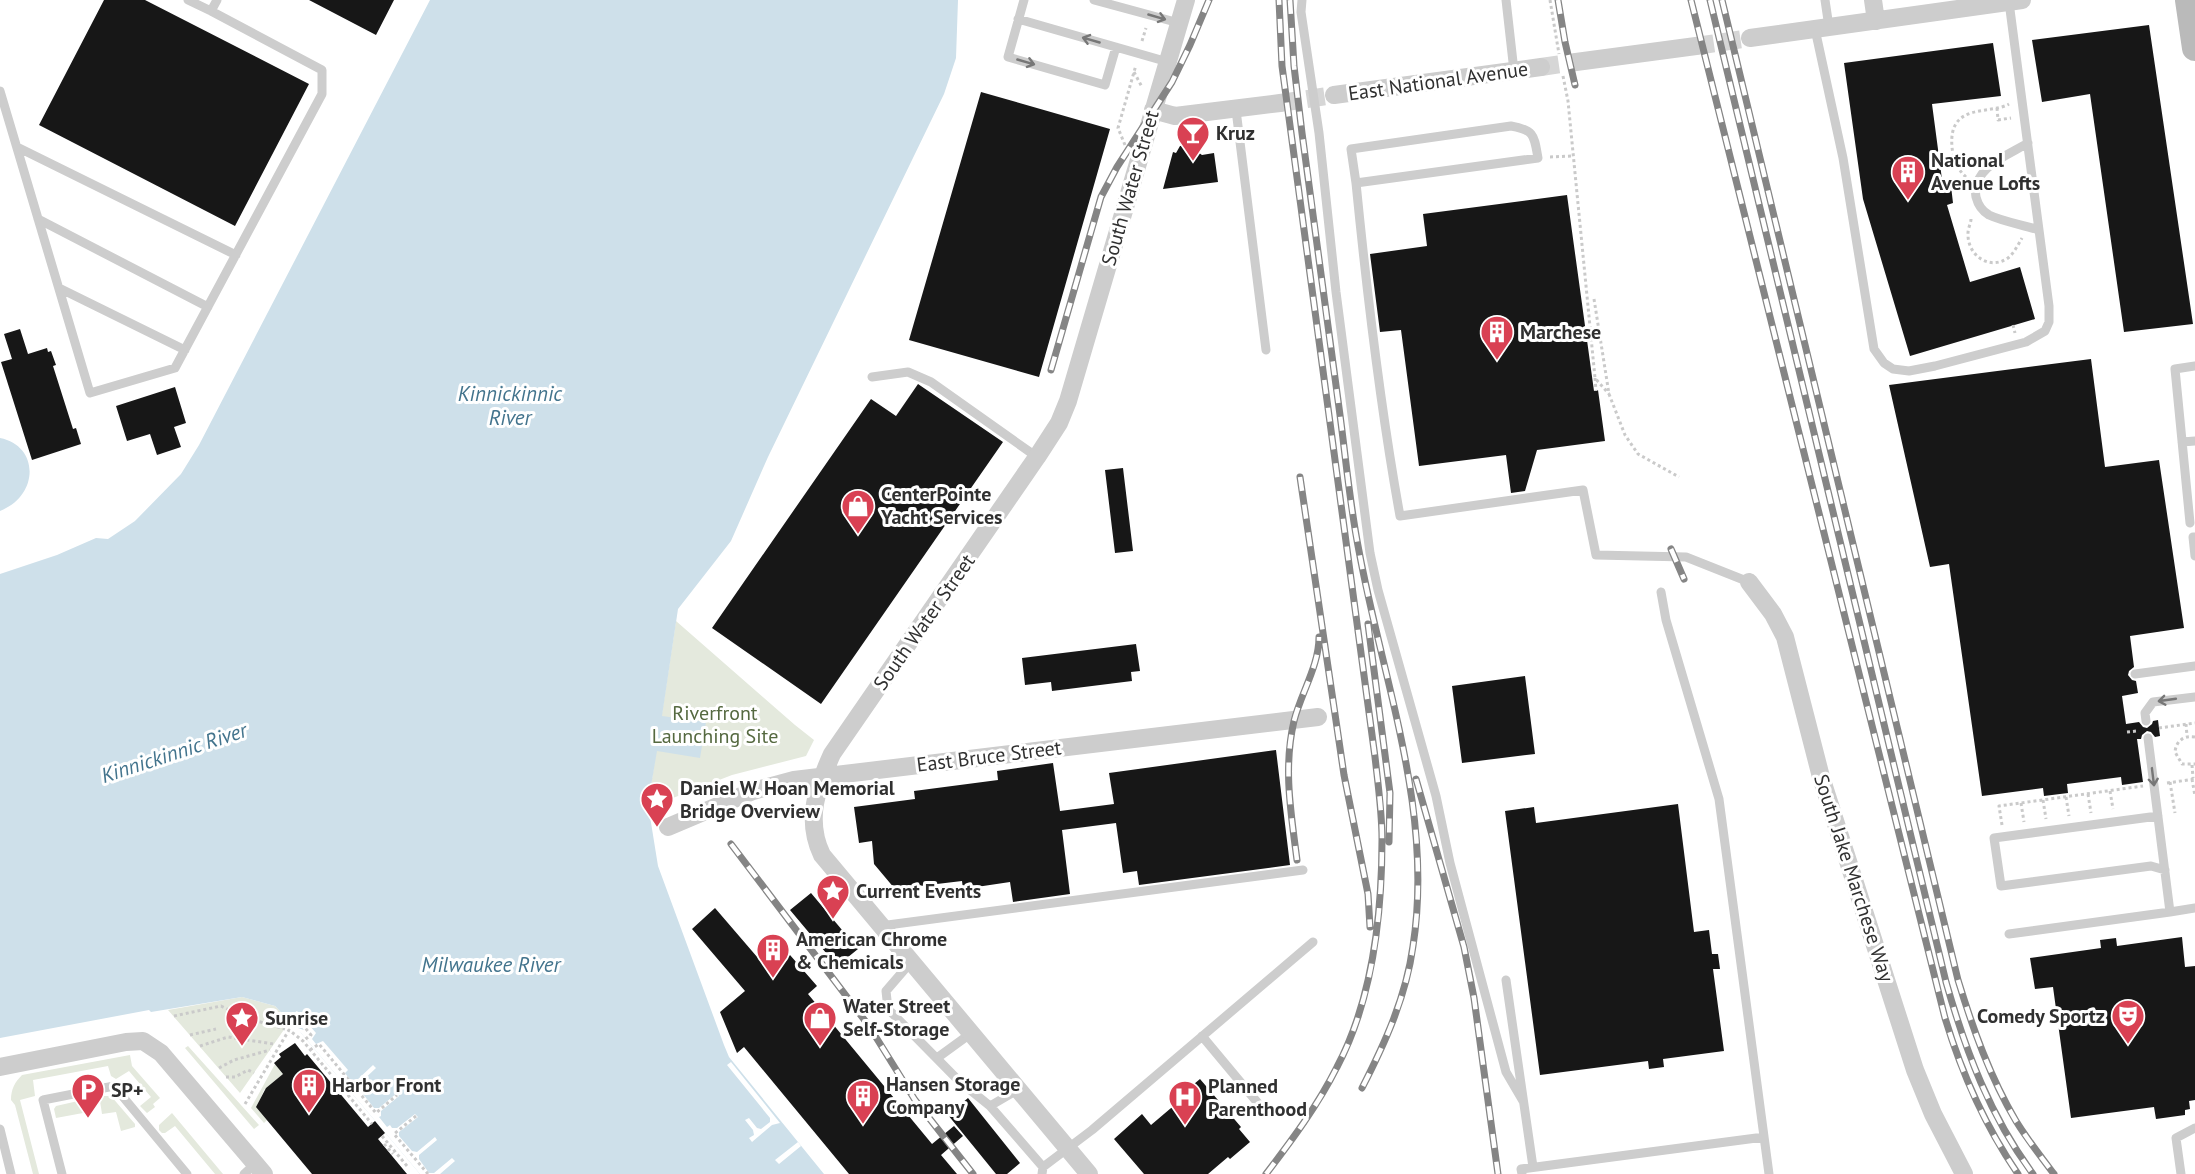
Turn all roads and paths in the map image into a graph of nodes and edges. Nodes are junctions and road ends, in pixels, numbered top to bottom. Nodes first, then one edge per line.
1 (188, 0) edge
2 (217, 0) edge
3 (1024, 0) edge
4 (1094, 0) edge
5 (1186, 0) edge
6 (1302, 0) edge
7 (1506, 0) edge
8 (1550, 0) edge
9 (1825, 0) edge
10 (1874, 0) edge
11 (2188, 0) edge
12 (2016, 1) edge
13 (211, 11) junction
14 (1018, 19) junction
15 (1876, 21) junction
16 (1179, 23) junction
17 (1822, 28) junction
18 (1556, 34) dead end
19 (1750, 38) tunnel mouth
20 (1696, 46) tunnel mouth
21 (1116, 47) junction
22 (2195, 48) edge
23 (1168, 62) junction
24 (1576, 62) tunnel mouth
25 (1541, 67) tunnel mouth
26 (1514, 71) junction
27 (0, 91) edge
28 (1334, 95) tunnel mouth
29 (2008, 95) dead end
30 (1568, 101) dead end
31 (1280, 104) tunnel mouth
32 (1997, 108) junction
33 (1153, 110) junction
34 (1236, 110) junction
35 (2024, 116) junction
36 (2028, 143) junction
37 (17, 147) junction
38 (1572, 156) junction
39 (1538, 158) junction
40 (1968, 179) dead end
41 (1356, 183) junction
42 (1971, 210) dead end
43 (38, 219) junction
44 (2039, 230) junction
45 (2023, 237) dead end
46 (236, 255) junction
47 (59, 288) junction
48 (1594, 299) dead end
49 (208, 307) junction
50 (185, 350) junction
51 (1266, 350) dead end
52 (2195, 366) edge
53 (872, 377) dead end
54 (1594, 378) junction
55 (1596, 391) dead end
56 (1609, 394) junction
57 (2195, 441) edge
58 (2182, 442) junction
59 (1038, 457) junction
60 (1679, 477) dead end
61 (2190, 523) dead end
62 (2195, 537) edge
63 (2195, 556) edge
64 (1749, 582) joint
65 (1661, 592) dead end
66 (2195, 666) edge
67 (2135, 674) dead end
68 (2195, 697) edge
69 (1318, 717) dead end
70 (2146, 722) dead end
71 (2195, 723) edge
72 (2186, 724) junction
73 (2159, 728) dead end
74 (2137, 731) dead end
75 (2127, 732) dead end
76 (2187, 736) junction
77 (2195, 737) edge
78 (2148, 738) dead end
79 (2193, 765) edge
80 (823, 776) junction
81 (2194, 779) edge
82 (2170, 782) junction
83 (2154, 785) junction
84 (2110, 790) junction
85 (2088, 794) junction
86 (2195, 796) edge
87 (2066, 797) junction
88 (2043, 800) junction
89 (2021, 803) junction
90 (2175, 813) dead end
91 (2158, 816) junction
92 (2115, 821) junction
93 (2092, 824) junction
94 (668, 827) dead end
95 (2070, 827) junction
96 (2048, 830) junction
97 (2026, 833) junction
98 (2003, 837) junction
99 (1302, 870) dead end
100 (2165, 870) junction
101 (2195, 908) edge
102 (2170, 912) junction
103 (880, 926) junction
104 (2009, 934) dead end
105 (1313, 942) dead end
106 (911, 962) junction
107 (1506, 980) dead end
108 (174, 1016) dead end
109 (302, 1024) dead end
110 (216, 1029) dead end
111 (285, 1029) dead end
112 (970, 1034) junction
113 (190, 1035) dead end
114 (1202, 1036) junction
115 (303, 1041) junction
116 (274, 1044) dead end
117 (200, 1046) dead end
118 (270, 1050) dead end
119 (310, 1050) junction
120 (937, 1058) junction
121 (0, 1067) edge
122 (219, 1068) dead end
123 (254, 1073) dead end
124 (226, 1077) dead end
125 (1017, 1090) junction
126 (397, 1095) dead end
127 (1523, 1101) junction
128 (245, 1104) dead end
129 (990, 1107) junction
130 (1267, 1114) dead end
131 (416, 1116) dead end
132 (372, 1124) dead end
133 (2195, 1128) edge
134 (0, 1129) edge
135 (382, 1136) dead end
136 (1764, 1137) junction
137 (383, 1144) dead end
138 (406, 1149) junction
139 (1068, 1150) junction
140 (393, 1154) dead end
141 (398, 1155) junction
142 (407, 1166) dead end
143 (1533, 1167) junction
144 (254, 1171) edge
145 (1043, 1171) edge
146 (11, 1174) edge
147 (62, 1174) edge
148 (187, 1174) edge
149 (428, 1174) edge
150 (1089, 1174) edge
151 (1522, 1174) edge
152 (1769, 1174) edge
153 (1964, 1174) edge
154 (2181, 1174) edge

1 - 13 lane
2 - 13 lane
3 - 14 lane
4 -> 16 lane
5 - 16 street, South Water Street
6 - 127 lane
7 - 26 lane
8 - 18 path
9 - 17 lane
10 - 15 street
11 - 22 main road
12 - 15 street
12 - 35 lane
13 - 46 lane
21 -> 14 lane
14 -> 21 lane
15 - 17 street
16 - 23 street, South Water Street
17 - 19 street
17 - 44 lane
20 - 24 street
21 - 23 lane
23 - 33 street, South Water Street
25 - 26 street, East National Avenue
26 - 28 street, East National Avenue
27 - 37 lane
29 - 32 path
30 - 38 path
31 - 34 street
32 - 35 path
32 - 40 path
33 - 34 street
33 - 59 street, South Water Street
34 - 51 lane
35 - 36 lane
36 - 44 lane
36 - 44 lane
37 - 43 lane
37 - 46 lane
38 - 39 path
38 - 54 path
39 - 41 lane
39 - 41 lane
41 - 64 lane
42 - 45 path
43 - 47 lane
43 - 49 lane
46 - 49 lane
47 - 50 lane
47 - 50 lane
48 - 56 path
49 - 50 lane
52 - 58 lane
53 - 59 lane
54 - 55 path
54 - 56 path
56 - 60 path
57 - 58 lane
58 - 61 lane
59 - 80 street, South Water Street
62 - 63 lane
64 - 153 street, South Jake Marchese Way
65 - 136 lane
66 - 67 lane
68 -> 70 lane
69 - 80 street, East Bruce Street
71 - 72 path
72 - 73 path
72 - 76 path
74 - 75 path
76 - 77 path
76 - 79 path
78 -> 83 lane
79 - 81 path
80 - 94 street, East Bruce Street
80 - 103 street, South Water Street
81 - 82 path
81 - 86 path
82 - 83 path
82 - 90 path
83 - 84 path
83 - 91 lane
84 - 85 path
84 - 92 path
85 - 87 path
85 - 93 path
87 - 88 path
87 - 95 path
88 - 89 path
88 - 96 path
89 - 97 path
89 - 98 path
91 - 92 lane
91 - 100 lane
92 - 93 lane
93 - 95 lane
95 - 96 lane
96 - 97 lane
97 - 98 lane
98 - 100 lane
99 - 103 lane
100 - 102 lane
101 - 102 lane
102 - 104 lane
103 - 106 street, South Water Street
105 - 114 lane
106 - 112 street, South Water Street
106 - 120 lane
107 - 127 lane
108 - 111 path
109 - 115 path
110 - 113 path
112 - 120 lane
112 - 125 street, South Water Street
114 - 130 lane
114 - 139 lane
115 - 119 path
115 - 128 path
116 - 117 path
118 - 122 path
119 - 126 path
119 - 132 path
120 - 129 lane
121 - 144 street
123 - 124 path
125 - 129 lane
125 - 139 street, South Water Street
127 - 143 lane
129 - 145 lane
131 - 138 path
133 - 154 lane
134 - 146 lane
135 - 141 path
136 - 143 lane
136 - 152 lane
137 - 140 path
138 - 141 path
138 - 149 path
139 - 145 lane
139 - 150 street, South Water Street
141 - 142 path
143 - 151 lane
147 - 148 lane

